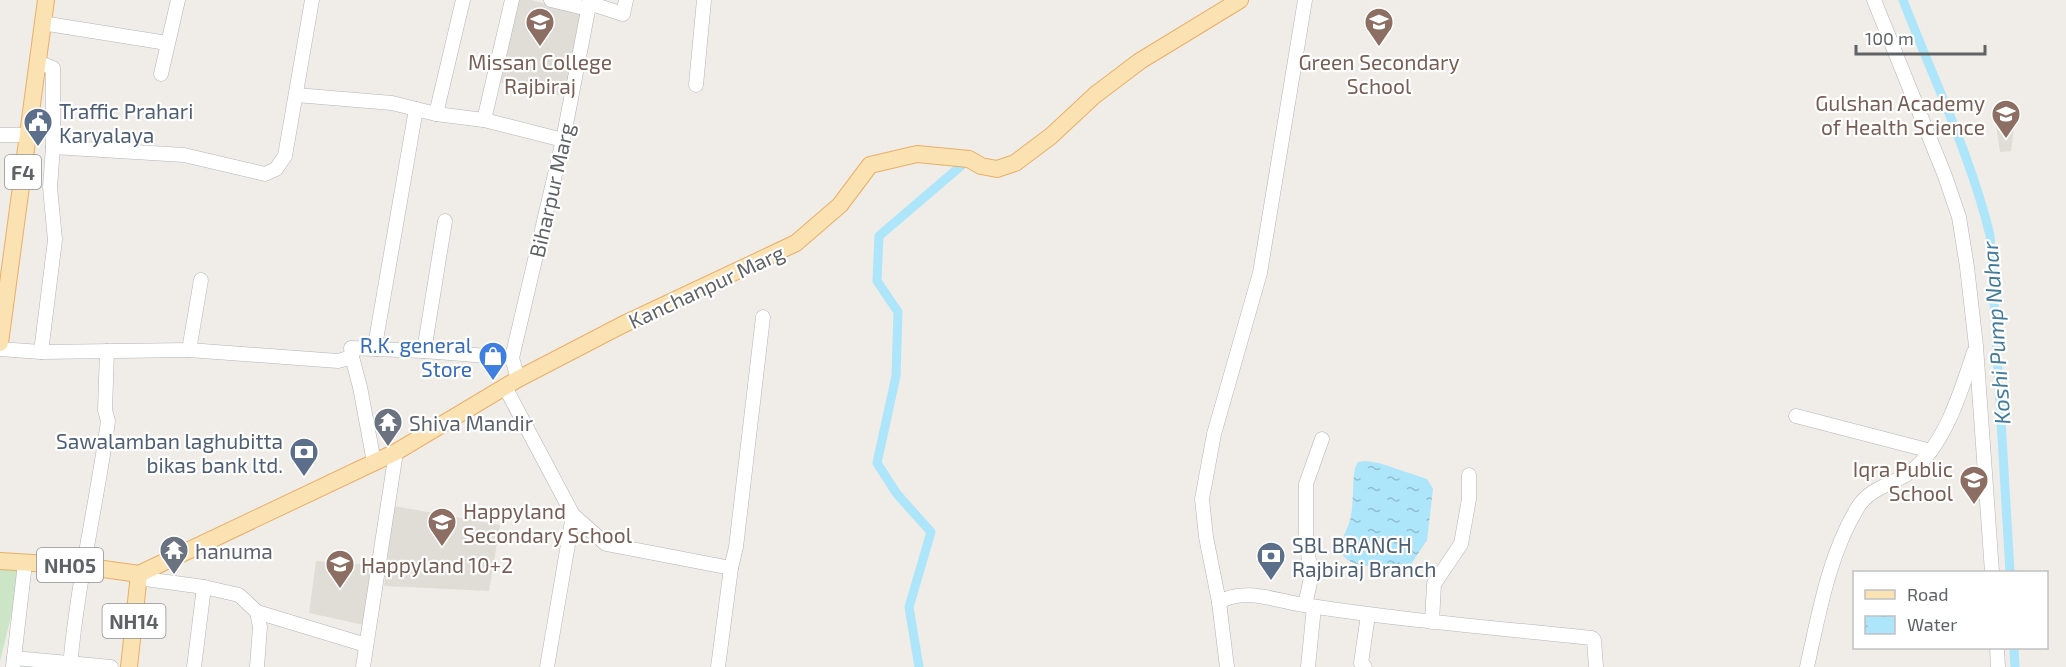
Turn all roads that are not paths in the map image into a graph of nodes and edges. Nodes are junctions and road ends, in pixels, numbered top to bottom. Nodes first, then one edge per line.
1 (46, 0) edge
2 (178, 0) edge
3 (312, 0) edge
4 (463, 0) edge
5 (512, 0) edge
6 (551, 0) edge
7 (626, 0) edge
8 (704, 0) edge
9 (1240, 0) edge
10 (1305, 0) edge
11 (1874, 0) edge
12 (589, 4) edge
13 (42, 23) junction
14 (166, 43) junction
15 (37, 62) junction
16 (161, 74) dead end
17 (696, 85) dead end
18 (296, 95) junction
19 (416, 109) junction
20 (436, 114) junction
21 (484, 120) junction
22 (0, 135) edge
23 (28, 135) junction
24 (563, 140) junction
25 (53, 147) junction
26 (445, 221) dead end
27 (201, 280) dead end
28 (763, 317) dead end
29 (0, 343) edge
30 (1976, 346) junction
31 (0, 349) edge
32 (377, 349) junction
33 (189, 350) junction
34 (107, 351) junction
35 (424, 351) junction
36 (41, 352) junction
37 (352, 357) junction
38 (512, 358) junction
39 (512, 383) junction
40 (1796, 416) dead end
41 (1322, 440) dead end
42 (1931, 451) junction
43 (396, 452) junction
44 (374, 462) junction
45 (1469, 475) dead end
46 (573, 515) junction
47 (0, 561) edge
48 (26, 563) junction
49 (82, 566) junction
50 (731, 568) junction
51 (1992, 571) edge
52 (138, 576) junction
53 (204, 587) junction
54 (1220, 602) junction
55 (1309, 606) junction
56 (257, 612) junction
57 (1368, 615) junction
58 (1432, 622) junction
59 (366, 645) junction
60 (1997, 649) edge
61 (13, 663) edge
62 (70, 665) edge
63 (111, 667) edge
64 (129, 667) edge
65 (194, 667) edge
66 (256, 667) edge
67 (363, 667) edge
68 (547, 667) edge
69 (718, 667) edge
70 (1227, 667) edge
71 (1308, 667) edge
72 (1365, 667) edge
73 (1596, 667) edge
74 (1808, 667) edge
75 (1998, 667) edge

1 - 13 main road, F4
2 - 14 street
3 - 18 street
4 - 20 street
5 - 21 street
6 - 12 street
7 - 12 street
8 - 17 street
9 - 39 main road, Kanchanpur Marg
10 - 54 street
11 - 30 street
12 - 24 street, Biharpur Marg
13 - 14 street
13 - 15 main road, F4
14 - 16 street
15 - 23 main road, F4
15 - 25 street
18 - 19 street
18 - 25 street
19 - 20 street
19 - 32 street
20 - 21 street
21 - 24 street
22 - 23 street
23 - 29 main road, F4
24 - 38 street, Biharpur Marg
25 - 36 street
26 - 35 street
27 - 33 street
28 - 50 street
30 - 42 street
30 - 51 street
31 - 36 street
32 - 35 street
32 - 37 street
33 - 34 street
33 - 37 street
34 - 36 street
34 - 49 street
35 - 38 street
37 - 44 street
38 - 39 street, Biharpur Marg
39 - 43 main road, Kanchanpur Marg
39 - 46 street, Biharpur Marg
40 - 42 street
41 - 55 street
42 - 74 street
43 - 44 main road, Kanchanpur Marg
43 - 59 street
44 - 52 main road, Kanchanpur Marg
45 - 58 street
46 - 50 street
46 - 68 street
47 - 48 main road, NH05
48 - 49 main road, NH05
48 - 61 street
49 - 52 main road, NH05
49 - 62 street
50 - 69 street
52 - 53 street
52 - 64 main road, NH14
53 - 56 street
53 - 65 street
54 - 55 street
54 - 70 street
55 - 57 street
55 - 71 street
56 - 59 street
56 - 66 street
57 - 58 street
57 - 72 street
58 - 73 street
59 - 67 street
60 - 75 street
61 - 62 street
62 - 63 street

